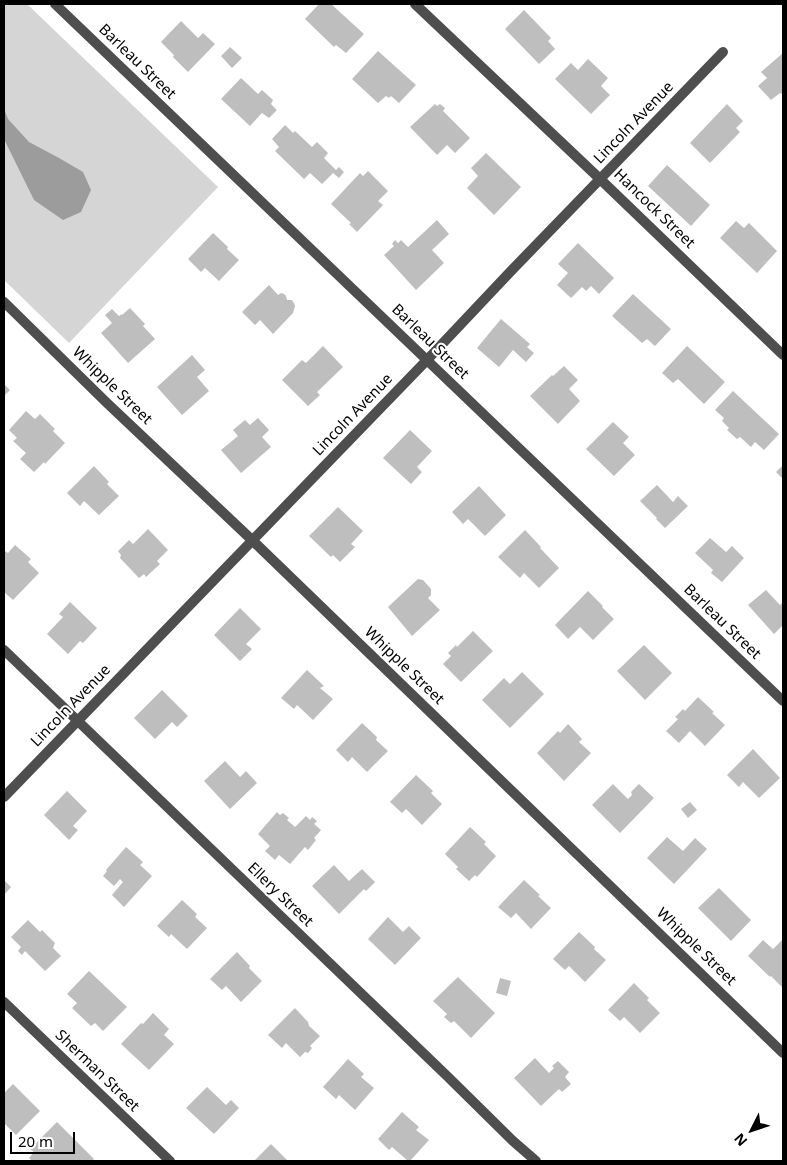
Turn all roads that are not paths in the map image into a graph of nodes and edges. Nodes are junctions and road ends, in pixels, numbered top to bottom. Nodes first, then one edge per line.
1 (55, 4) edge
2 (415, 4) edge
3 (723, 52) dead end
4 (600, 179) junction
5 (4, 302) edge
6 (783, 355) edge
7 (427, 360) junction
8 (252, 540) junction
9 (4, 650) edge
10 (783, 701) edge
11 (78, 720) junction
12 (4, 797) edge
13 (4, 1002) edge
14 (783, 1053) edge
15 (170, 1161) edge
16 (536, 1161) edge

1 - 7 street, Barleau Street
2 - 4 street, Hancock Street
3 - 4 street, Lincoln Avenue
4 - 6 street, Hancock Street
4 - 7 street, Lincoln Avenue
5 - 8 street, Whipple Street
7 - 8 street, Lincoln Avenue
7 - 10 street, Barleau Street
8 - 11 street, Lincoln Avenue
8 - 14 street, Whipple Street
9 - 11 street, Ellery Street
11 - 12 street, Lincoln Avenue
11 - 16 street, Ellery Street
13 - 15 street, Sherman Street

